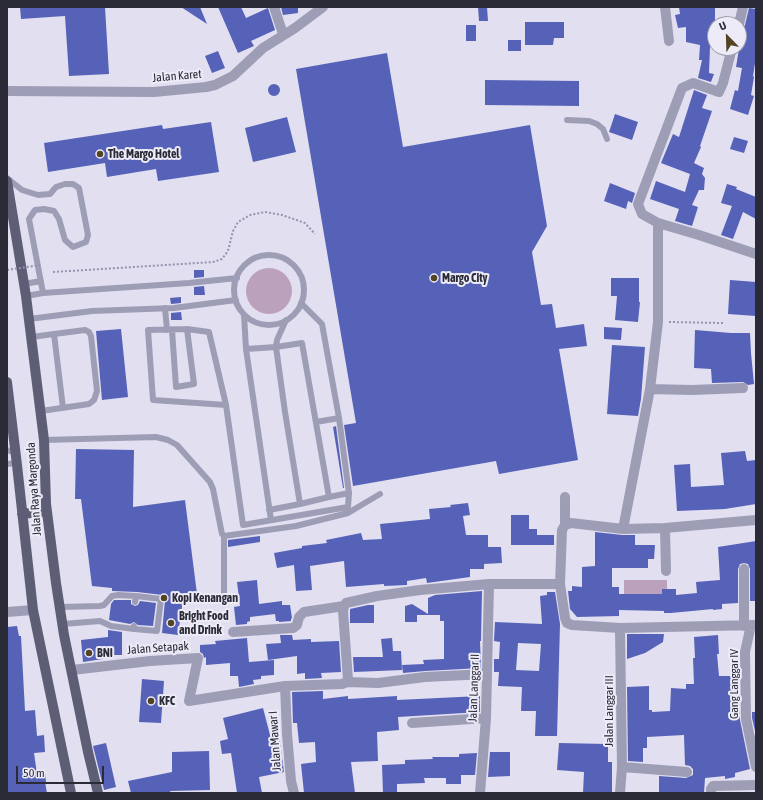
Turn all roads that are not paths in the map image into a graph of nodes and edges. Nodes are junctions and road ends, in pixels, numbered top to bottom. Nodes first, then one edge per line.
1 (274, 7) edge
2 (323, 7) edge
3 (665, 7) edge
4 (284, 34) junction
5 (669, 41) dead end
6 (730, 56) edge
7 (7, 91) edge
8 (567, 120) dead end
9 (607, 139) dead end
10 (7, 178) edge
11 (7, 181) edge
12 (658, 223) junction
13 (756, 254) edge
14 (236, 278) junction
15 (41, 282) junction
16 (24, 284) junction
17 (42, 293) junction
18 (26, 296) junction
19 (236, 300) junction
20 (301, 303) junction
21 (165, 308) junction
22 (244, 315) junction
23 (29, 319) junction
24 (286, 320) junction
25 (187, 329) junction
26 (170, 330) junction
27 (54, 334) junction
28 (31, 336) junction
29 (276, 348) junction
30 (246, 349) junction
31 (7, 382) edge
32 (743, 388) dead end
33 (650, 389) junction
34 (226, 405) junction
35 (63, 408) junction
36 (41, 411) junction
37 (339, 418) junction
38 (316, 422) junction
39 (44, 440) junction
40 (12, 458) edge
41 (349, 493) junction
42 (380, 494) dead end
43 (329, 497) junction
44 (565, 497) dead end
45 (300, 504) junction
46 (269, 510) junction
47 (47, 511) junction
48 (22, 514) junction
49 (271, 520) junction
50 (756, 520) edge
51 (566, 525) junction
52 (666, 528) junction
53 (623, 529) junction
54 (224, 536) junction
55 (744, 569) dead end
56 (666, 571) dead end
57 (489, 584) junction
58 (560, 584) junction
59 (224, 604) dead end
60 (344, 606) junction
61 (60, 607) junction
62 (33, 610) junction
63 (7, 612) edge
64 (62, 624) junction
65 (750, 625) edge
66 (620, 628) junction
67 (233, 632) dead end
68 (72, 670) junction
69 (487, 674) junction
70 (347, 682) junction
71 (285, 686) junction
72 (486, 718) junction
73 (412, 723) dead end
74 (622, 767) junction
75 (756, 767) edge
76 (687, 772) dead end
77 (756, 786) edge
78 (71, 793) edge
79 (98, 793) edge
80 (294, 793) edge
81 (480, 793) edge
82 (620, 793) edge
83 (711, 793) edge

1 - 4 street
2 - 4 street, Jalan Karet
3 - 5 street
4 - 7 street, Jalan Karet
6 - 12 street
8 - 9 lane
10 - 15 lane
11 - 16 main road, Jalan Raya Margonda
12 - 13 street
12 - 33 street
14 - 17 lane
14 - 19 lane
14 - 20 lane
15 - 16 lane
15 - 17 lane
16 - 18 main road, Jalan Raya Margonda
17 - 18 lane
18 - 23 main road, Jalan Raya Margonda
19 - 21 lane
19 - 22 lane
20 - 24 lane
20 - 37 lane
21 - 23 lane
21 - 26 lane
22 - 24 lane
22 - 30 lane
23 - 28 main road, Jalan Raya Margonda
24 - 29 lane
25 - 26 lane
25 - 26 lane
25 - 34 lane
26 - 34 lane
27 - 28 lane
27 - 35 lane
27 - 35 lane
28 - 36 main road, Jalan Raya Margonda
29 - 30 lane
29 - 38 lane
29 - 45 lane
30 - 46 lane
31 - 40 main road, Jalan Raya Margonda
32 - 33 street
33 - 53 street
34 - 49 lane
35 - 36 lane
36 - 39 main road, Jalan Raya Margonda
37 - 38 lane
37 - 41 lane
38 - 43 lane
39 - 47 main road, Jalan Raya Margonda
39 - 54 lane
40 - 48 main road, Jalan Raya Margonda
41 - 43 lane
41 - 49 lane
42 - 54 lane
43 - 45 lane
44 - 51 street
45 - 46 lane
46 - 49 lane
47 - 48 main road
47 - 61 main road, Jalan Raya Margonda
48 - 62 main road, Jalan Raya Margonda
50 - 52 street
51 - 53 street
51 - 58 street
52 - 53 street
52 - 56 street
54 - 59 lane
55 - 65 street, Gang Langgar IV
57 - 58 street
57 - 60 street
57 - 69 street, Jalan Langgar II
58 - 66 street
60 - 67 street
60 - 70 street
61 - 64 main road, Jalan Raya Margonda
61 - 64 lane
62 - 63 street
62 - 78 main road, Jalan Raya Margonda
64 - 68 main road, Jalan Raya Margonda
65 - 66 street
65 - 75 street, Gang Langgar IV
66 - 74 street, Jalan Langgar III
68 - 71 street, Jalan Setapak
68 - 79 main road, Jalan Raya Margonda
69 - 70 street
69 - 72 street, Jalan Langgar II
70 - 71 street
71 - 80 street, Jalan Mawar I
72 - 73 street
72 - 81 street, Jalan Langgar II
74 - 76 street
74 - 82 street, Jalan Langgar III
77 - 83 street

